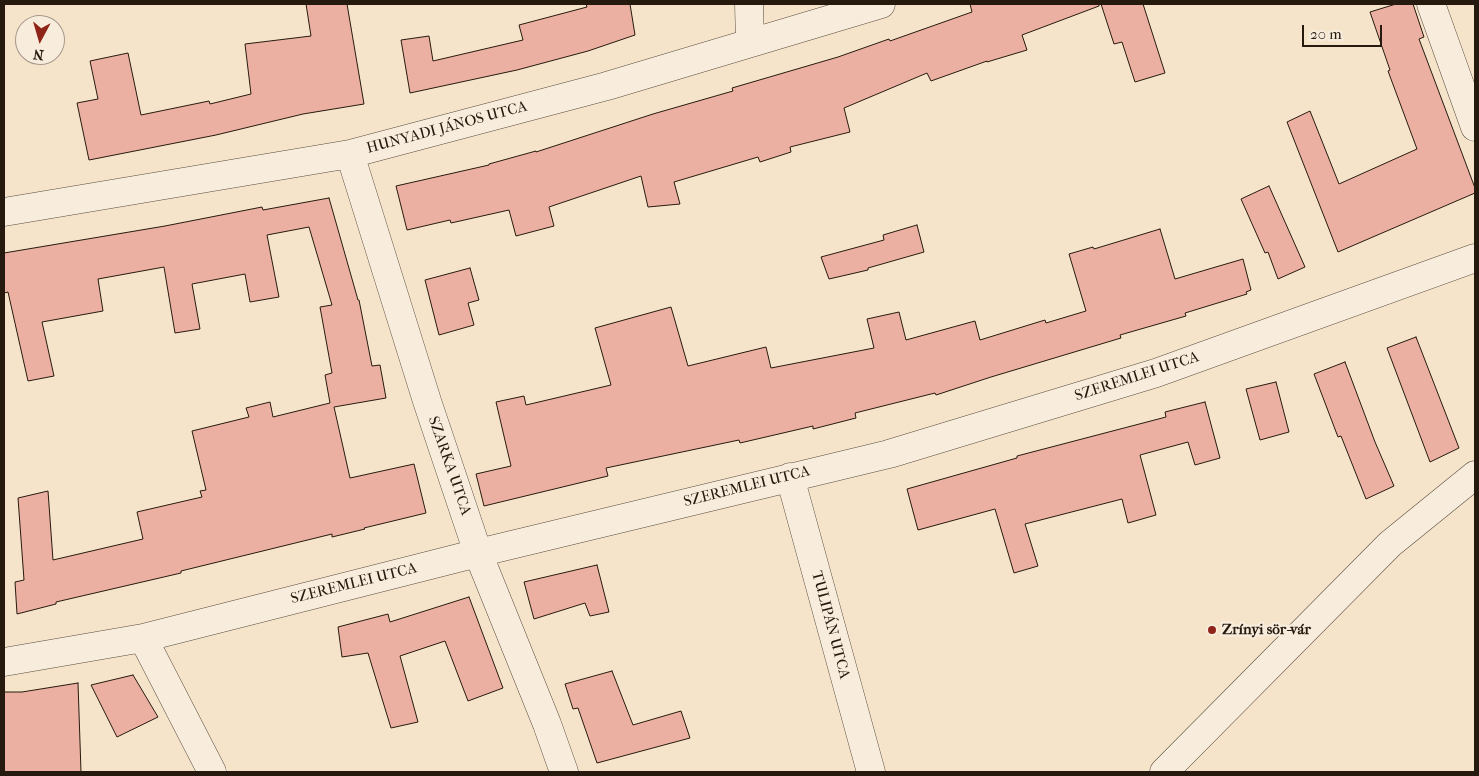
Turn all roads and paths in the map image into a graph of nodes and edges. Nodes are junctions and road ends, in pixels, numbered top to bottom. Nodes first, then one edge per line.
1 (749, 4) edge
2 (881, 4) edge
3 (1431, 4) edge
4 (750, 43) junction
5 (1475, 127) edge
6 (350, 154) junction
7 (4, 212) edge
8 (1475, 258) edge
9 (1475, 475) edge
10 (790, 477) junction
11 (478, 553) junction
12 (143, 638) junction
13 (4, 662) edge
14 (212, 772) edge
15 (564, 772) edge
16 (871, 772) edge
17 (1164, 772) edge

1 - 4 street
2 - 4 street, HUNYADI JÁNOS UTCA
3 - 5 street
4 - 6 street, HUNYADI JÁNOS UTCA
6 - 7 street, HUNYADI JÁNOS UTCA
6 - 11 street, SZARKA UTCA
8 - 10 street, SZEREMLEI UTCA
9 - 17 street
10 - 11 street, SZEREMLEI UTCA
10 - 16 street, TULIPÁN UTCA
11 - 12 street, SZEREMLEI UTCA
11 - 15 street, SZARKA UTCA
12 - 13 street, SZEREMLEI UTCA
12 - 14 street

